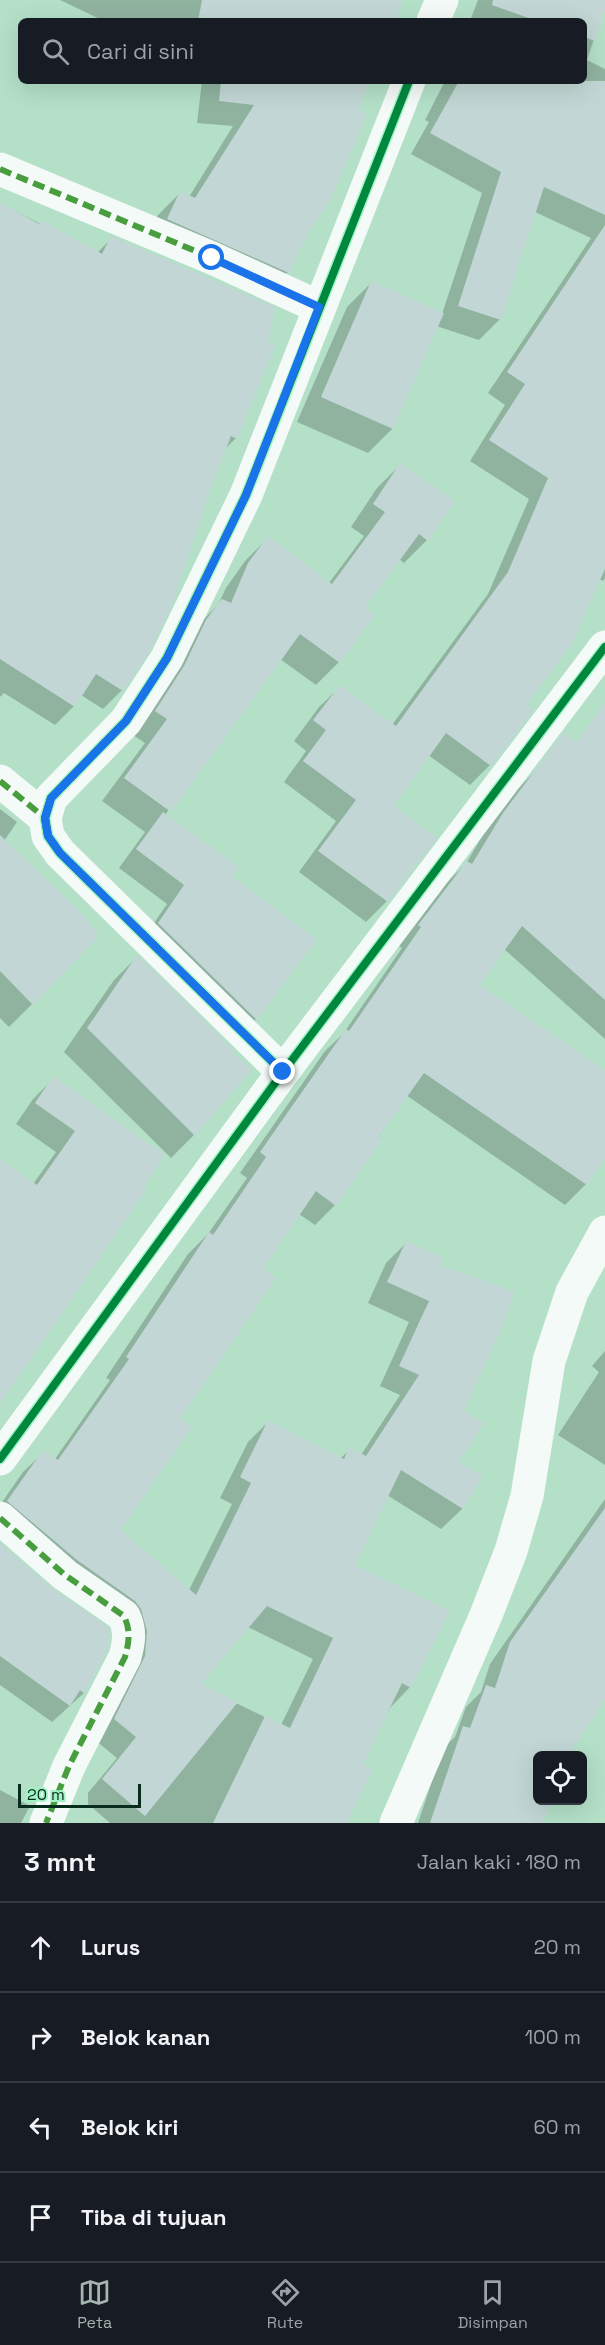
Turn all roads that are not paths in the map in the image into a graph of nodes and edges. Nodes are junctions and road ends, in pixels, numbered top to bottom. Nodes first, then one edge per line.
1 (442, 0) edge
2 (434, 18) edge
3 (408, 84) edge
4 (0, 169) edge
5 (319, 307) junction
6 (605, 646) edge
7 (0, 781) edge
8 (45, 818) junction
9 (283, 1072) junction
10 (605, 1232) edge
11 (0, 1459) edge
12 (0, 1518) edge
13 (46, 1823) edge
14 (396, 1823) edge

1 - 2 street
3 - 5 street
4 - 5 street
5 - 8 street
6 - 9 street
7 - 8 street
8 - 9 street
9 - 11 street
10 - 14 street
12 - 13 street

